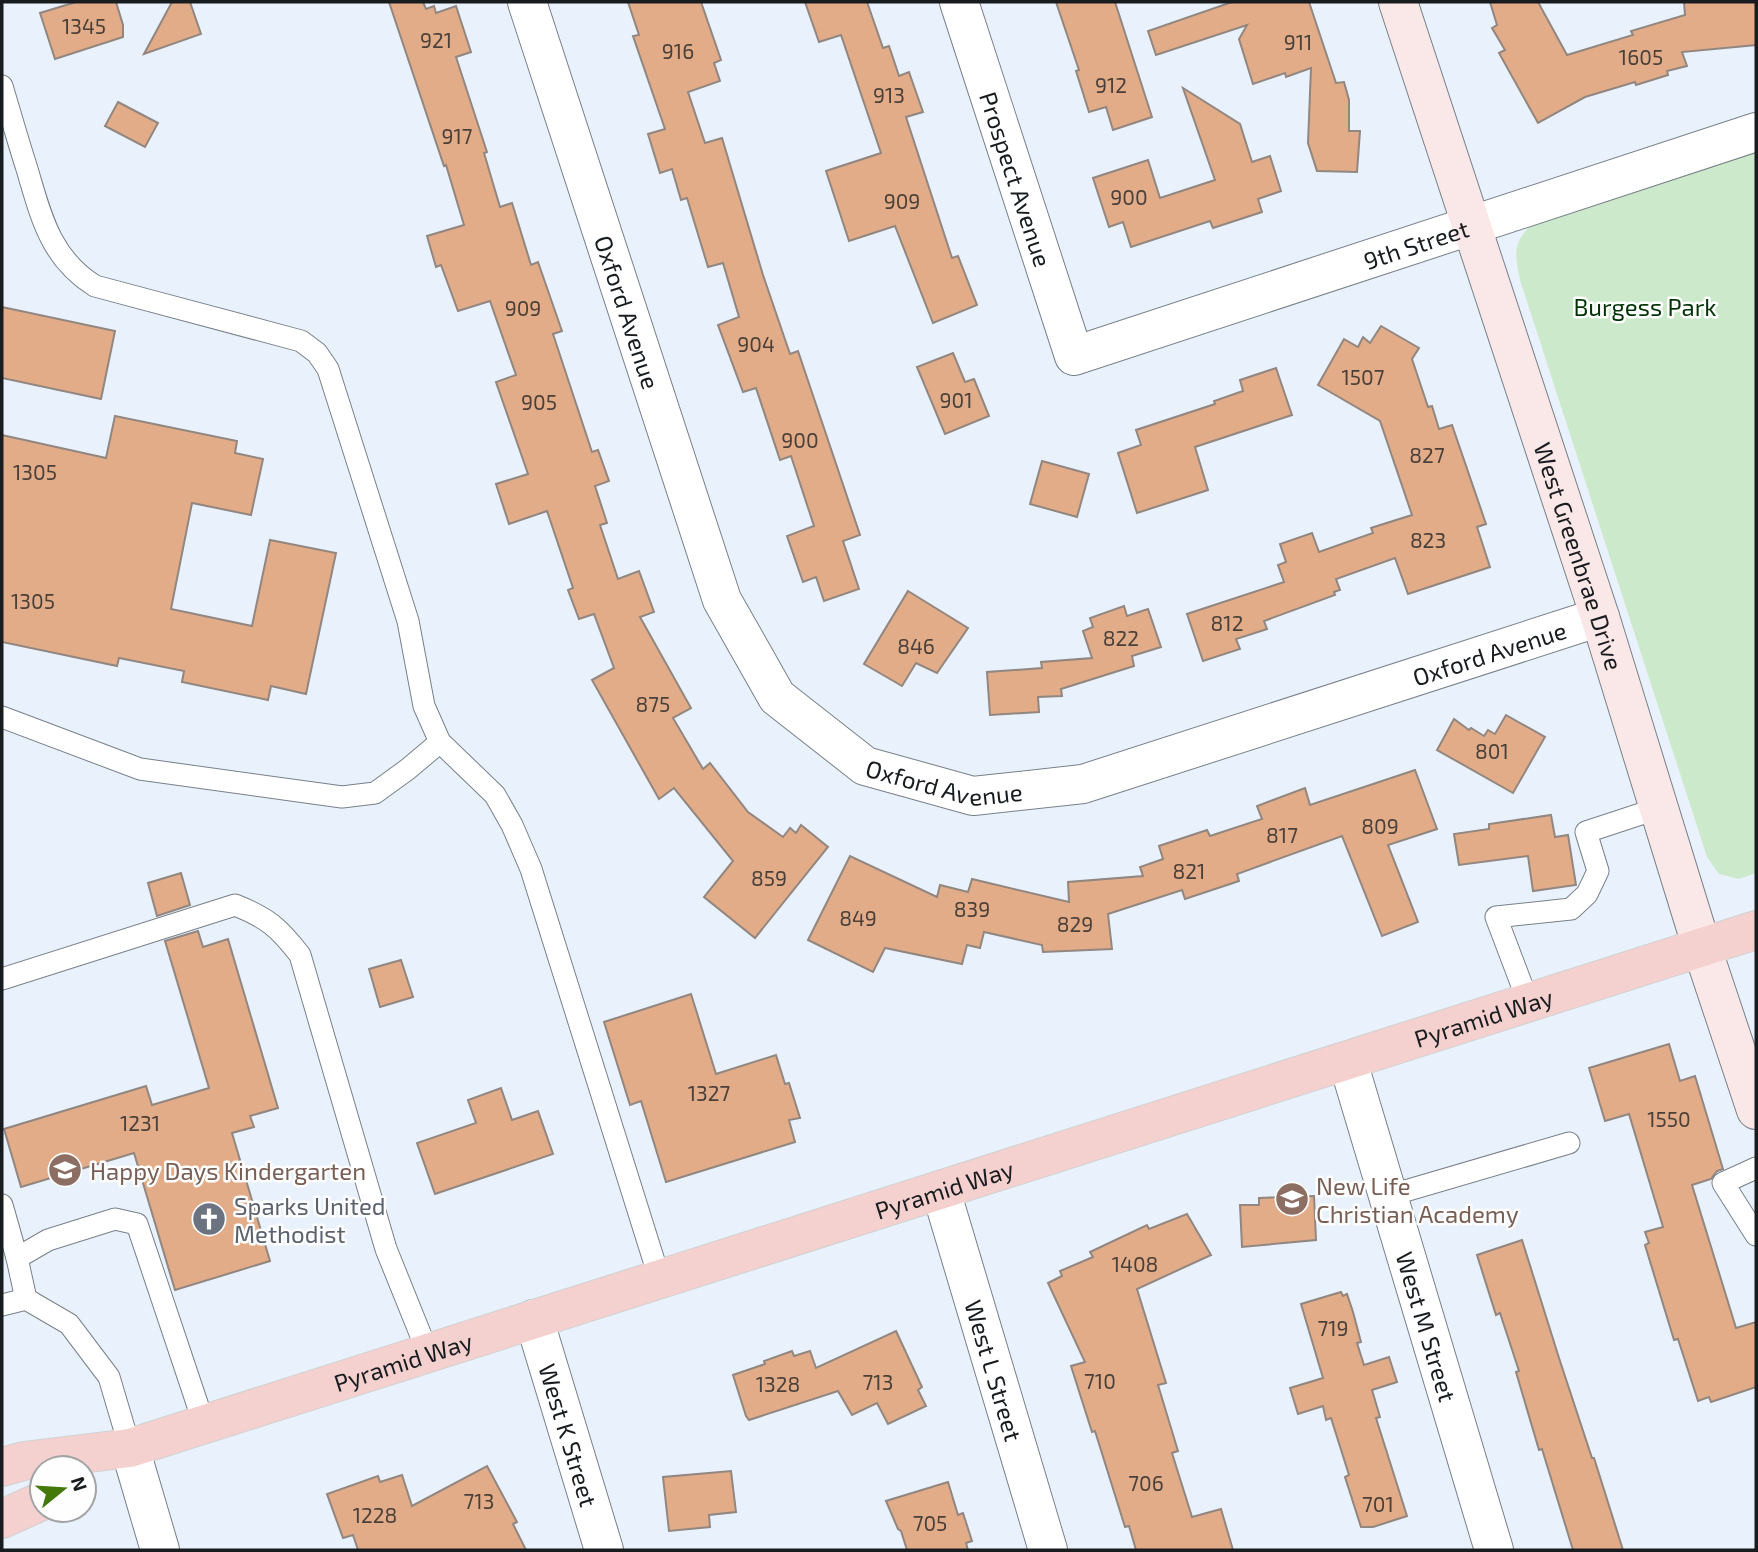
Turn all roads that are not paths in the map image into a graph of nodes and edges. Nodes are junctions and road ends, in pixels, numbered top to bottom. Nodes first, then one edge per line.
1 (527, 2) edge
2 (959, 2) edge
3 (1398, 2) edge
4 (2, 86) edge
5 (1756, 132) edge
6 (1470, 226) junction
7 (1074, 356) joint
8 (1600, 617) junction
9 (2, 717) edge
10 (440, 743) junction
11 (1658, 808) junction
12 (1756, 930) edge
13 (1702, 948) junction
14 (2, 979) edge
15 (1529, 1004) junction
16 (1348, 1062) junction
17 (1756, 1110) edge
18 (1569, 1143) dead end
19 (1756, 1168) edge
20 (941, 1191) junction
21 (1388, 1196) junction
22 (2, 1205) edge
23 (1756, 1235) edge
24 (17, 1258) junction
25 (660, 1280) junction
26 (26, 1298) junction
27 (2, 1305) edge
28 (534, 1319) junction
29 (428, 1353) junction
30 (204, 1424) junction
31 (130, 1448) junction
32 (2, 1467) edge
33 (98, 1467) edge
34 (28, 1507) edge
35 (2, 1519) edge
36 (160, 1550) edge
37 (604, 1550) edge
38 (1048, 1550) edge
39 (1494, 1550) edge

1 - 8 street, Oxford Avenue
2 - 7 street, Prospect Avenue
3 - 6 street, West Greenbrae Drive
4 - 10 lane
5 - 6 street, 9th Street
6 - 7 street, 9th Street
6 - 8 street, West Greenbrae Drive
8 - 11 street, West Greenbrae Drive
9 - 10 lane
10 - 25 lane
11 - 13 street, West Greenbrae Drive
11 - 15 lane
12 - 13 main road, Pyramid Way
13 - 15 main road, Pyramid Way
13 - 17 street, West Greenbrae Drive
14 - 29 lane
15 - 16 main road, Pyramid Way
16 - 20 main road, Pyramid Way
16 - 21 street, West M Street
18 - 21 lane
19 - 23 lane
20 - 25 main road, Pyramid Way
20 - 38 street, West L Street
21 - 39 street, West M Street
22 - 24 lane
24 - 26 lane
24 - 30 lane
25 - 28 main road, Pyramid Way
26 - 27 lane
26 - 31 lane
28 - 29 main road, Pyramid Way
28 - 37 street, West K Street
29 - 30 main road, Pyramid Way
30 - 31 main road, Pyramid Way
31 - 32 main road, Pyramid Way
31 - 33 main road, Pyramid Way
31 - 36 street
34 - 35 main road

